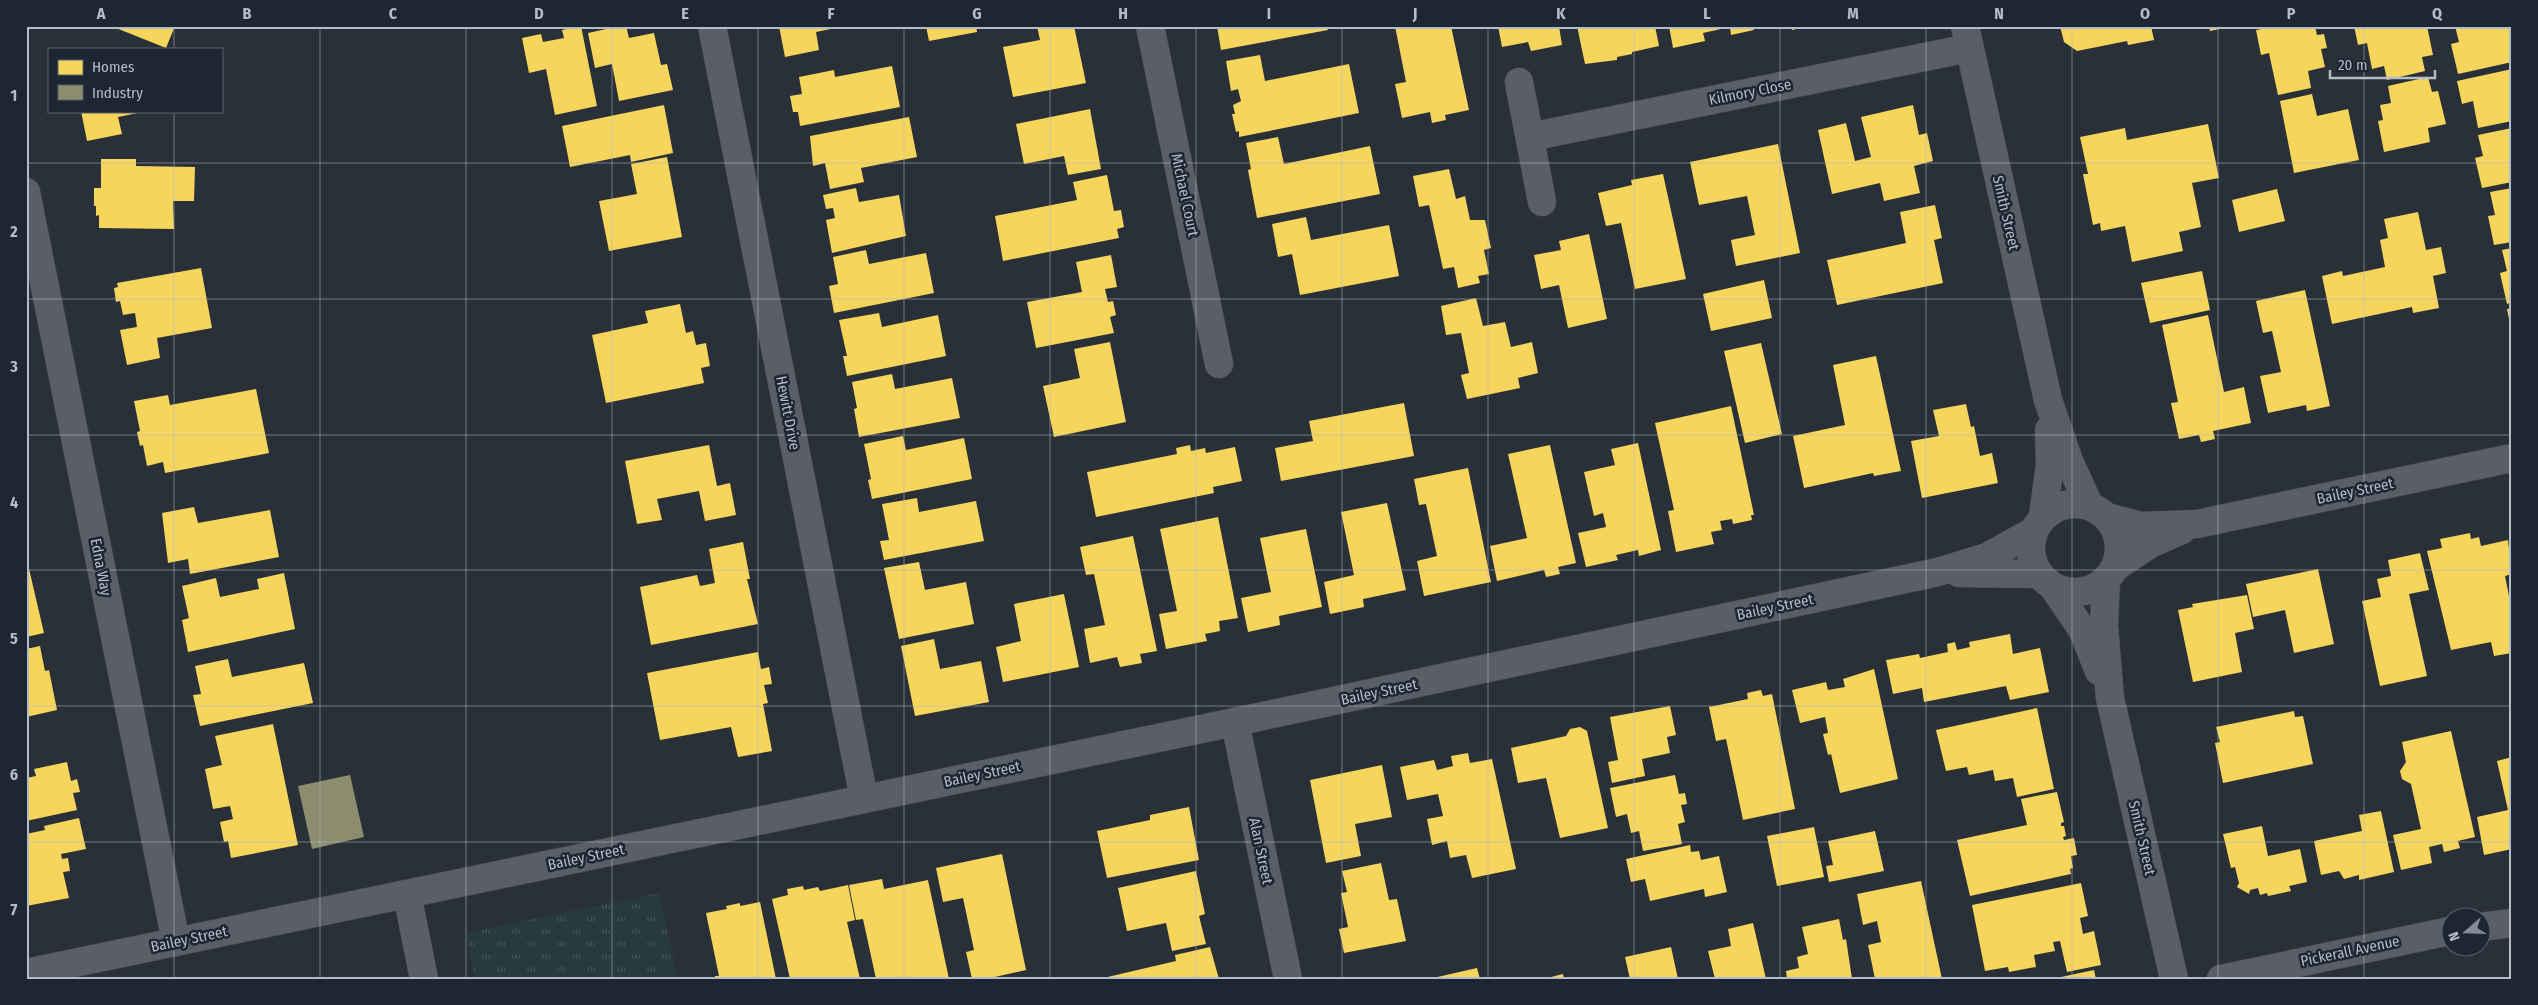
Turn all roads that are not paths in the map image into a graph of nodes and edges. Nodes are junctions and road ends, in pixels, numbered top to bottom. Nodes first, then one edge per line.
1 (712, 26) edge
2 (1150, 26) edge
3 (1967, 37) edge
4 (1519, 82) dead end
5 (1530, 137) junction
6 (26, 192) edge
7 (1542, 202) dead end
8 (1219, 364) dead end
9 (2048, 400) junction
10 (2512, 458) edge
11 (2098, 511) junction
12 (2038, 524) junction
13 (2197, 524) junction
14 (1938, 572) junction
15 (2112, 572) junction
16 (2046, 581) junction
17 (2110, 698) junction
18 (1235, 722) junction
19 (864, 799) junction
20 (407, 894) junction
21 (2512, 923) edge
22 (2490, 926) edge
23 (2440, 933) edge
24 (176, 942) junction
25 (26, 973) edge
26 (424, 979) edge
27 (1288, 979) edge
28 (2174, 979) edge
29 (2221, 979) edge

1 - 19 street, Hewitt Drive
2 - 8 street, Michael Court
3 - 5 street, Kilmory Close
3 - 9 street, Smith Street
4 - 5 street
5 - 7 street
6 - 24 street, Edna Way
9 - 11 street, Smith Street
9 - 12 street, Smith Street
10 - 13 street, Bailey Street
11 - 12 street, Bailey Street
11 - 13 street, Bailey Street
11 - 15 street
12 - 14 street, Bailey Street
12 - 16 street
13 - 15 street, Bailey Street
14 - 16 street, Bailey Street
14 - 18 street, Bailey Street
15 - 16 street, Bailey Street
15 - 17 street, Smith Street
16 - 17 street, Smith Street
17 - 28 street, Smith Street
18 - 19 street, Bailey Street
18 - 27 street, Alan Street
19 - 20 street, Bailey Street
20 - 24 street, Bailey Street
20 - 26 street
21 - 22 street
23 - 29 street, Pickerall Avenue
24 - 25 street, Bailey Street

